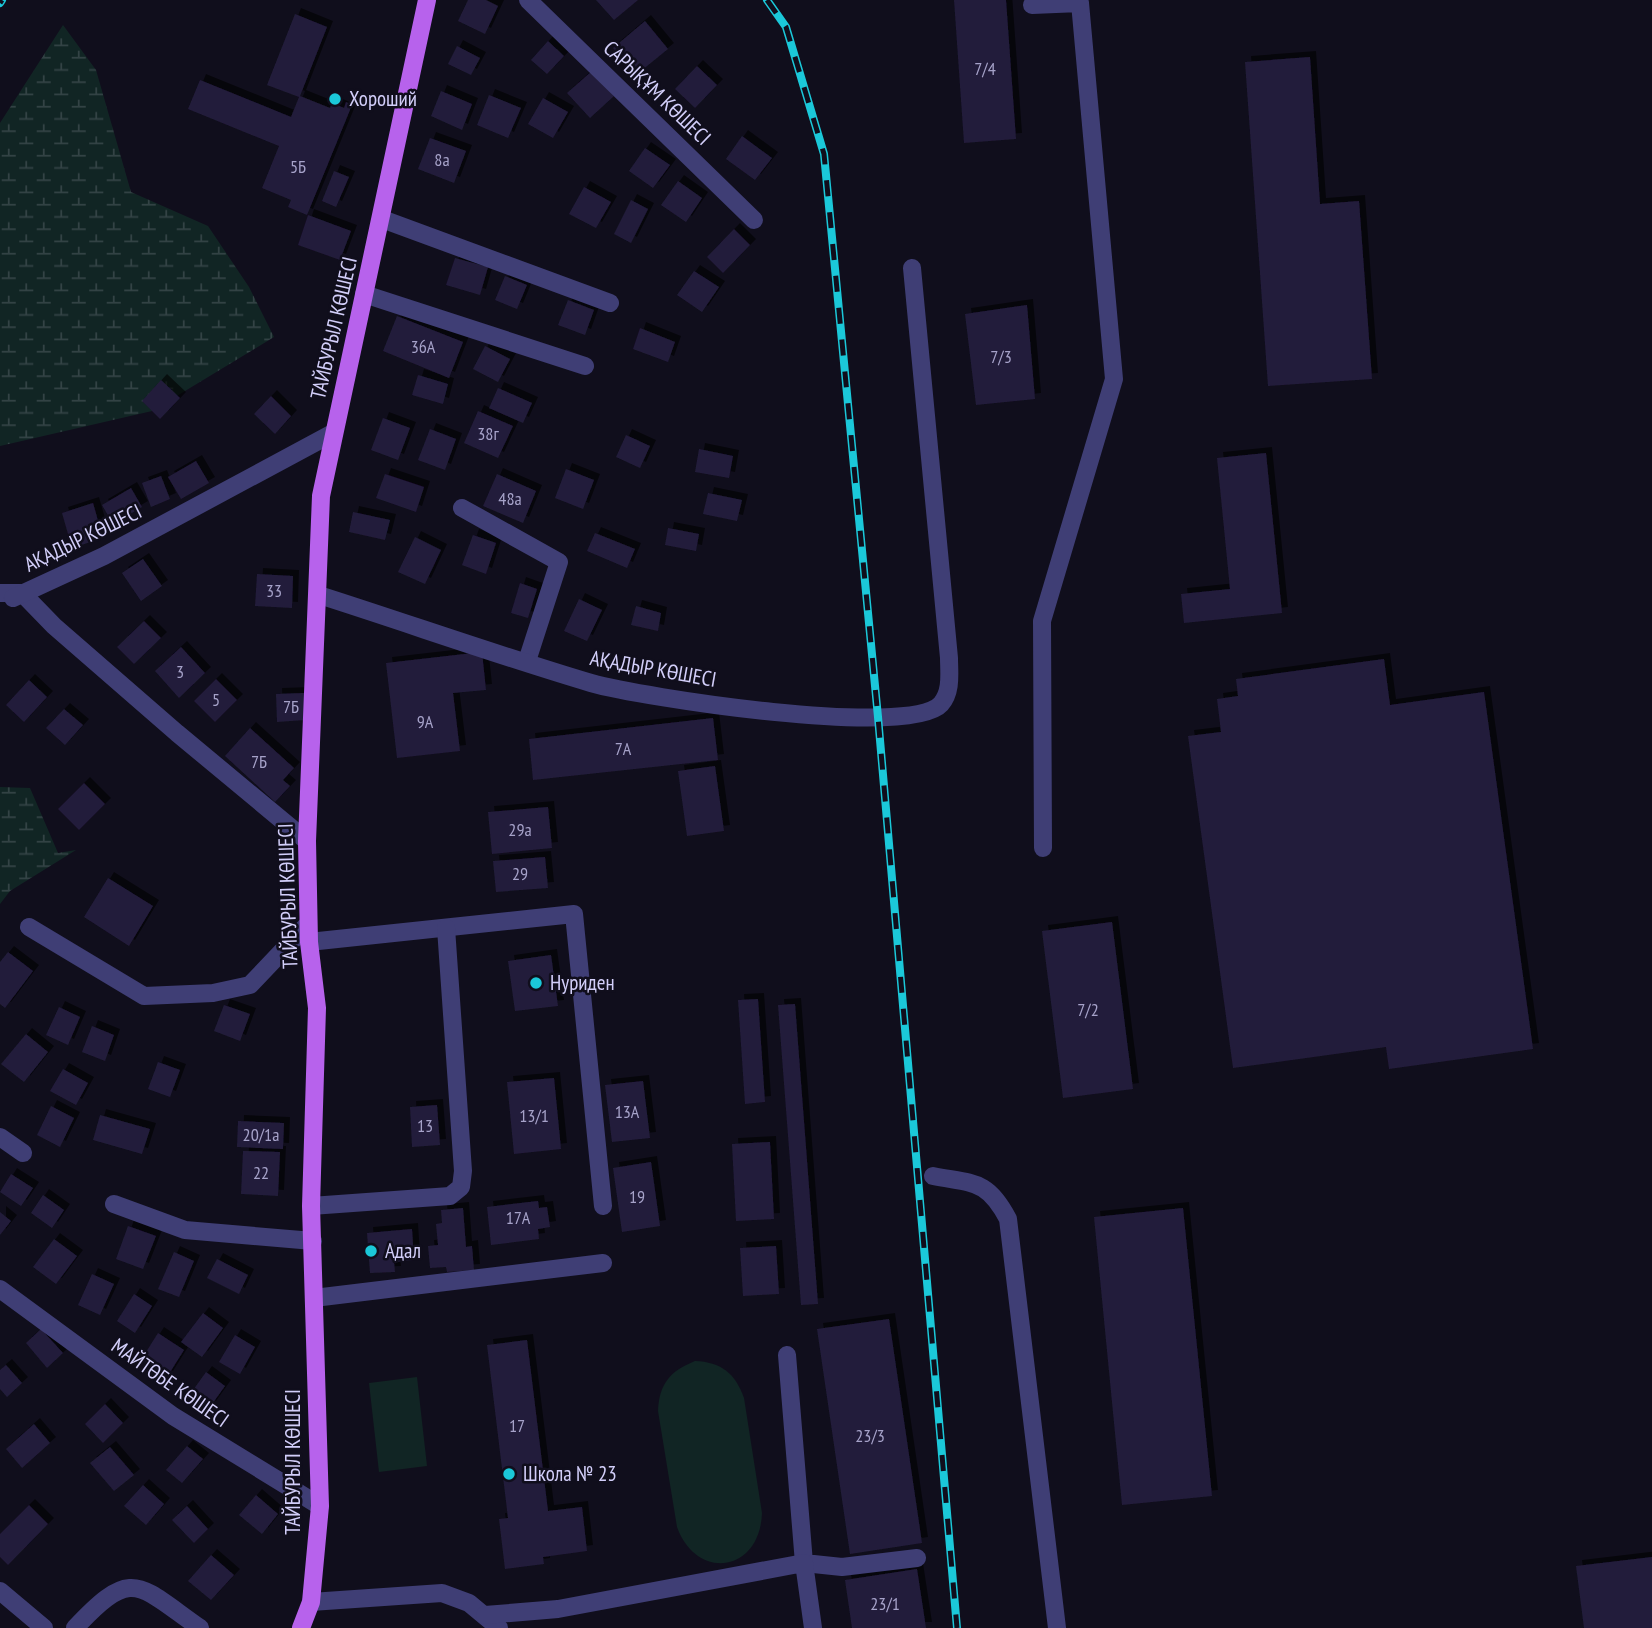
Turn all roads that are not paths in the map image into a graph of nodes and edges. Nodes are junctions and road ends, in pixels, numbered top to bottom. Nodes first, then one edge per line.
1 (427, 0) edge
2 (528, 0) edge
3 (1079, 1) edge
4 (1032, 5) dead end
5 (382, 219) junction
6 (754, 220) dead end
7 (912, 268) dead end
8 (364, 295) junction
9 (610, 303) dead end
10 (585, 366) dead end
11 (333, 433) junction
12 (462, 508) dead end
13 (0, 593) edge
14 (22, 593) junction
15 (319, 595) junction
16 (0, 604) edge
17 (527, 662) junction
18 (307, 841) junction
19 (1043, 848) dead end
20 (29, 927) dead end
21 (446, 928) junction
22 (309, 933) junction
23 (0, 1137) edge
24 (23, 1153) dead end
25 (933, 1177) dead end
26 (114, 1204) dead end
27 (312, 1206) junction
28 (603, 1206) dead end
29 (313, 1241) junction
30 (603, 1263) dead end
31 (0, 1289) edge
32 (314, 1298) junction
33 (786, 1355) dead end
34 (320, 1506) junction
35 (917, 1558) dead end
36 (804, 1563) junction
37 (0, 1591) edge
38 (311, 1602) junction
39 (485, 1615) junction
40 (44, 1628) edge
41 (75, 1628) edge
42 (200, 1628) edge
43 (301, 1628) edge
44 (499, 1628) edge
45 (813, 1628) edge
46 (1057, 1628) edge

1 - 5 main road, ТАЙБУРЫЛ КӨШЕСІ
2 - 6 street, САРЫҚҰМ КӨШЕСІ
3 - 4 street
3 - 19 street
5 - 8 main road, ТАЙБУРЫЛ КӨШЕСІ
5 - 9 street
7 - 17 street, АҚАДЫР КӨШЕСІ
8 - 10 street
8 - 11 main road, ТАЙБУРЫЛ КӨШЕСІ
11 - 14 street, АҚАДЫР КӨШЕСІ
11 - 15 main road, ТАЙБУРЫЛ КӨШЕСІ
12 - 17 street
13 - 14 street
14 - 16 street, АҚАДЫР КӨШЕСІ
14 - 18 street
15 - 17 street, АҚАДЫР КӨШЕСІ
15 - 18 main road, ТАЙБУРЫЛ КӨШЕСІ
18 - 22 main road, ТАЙБУРЫЛ КӨШЕСІ
20 - 22 street
21 - 22 street
21 - 27 street
21 - 28 street
22 - 27 main road, ТАЙБУРЫЛ КӨШЕСІ
23 - 24 street
25 - 46 street
26 - 29 street
27 - 29 main road, ТАЙБУРЫЛ КӨШЕСІ
29 - 32 main road, ТАЙБУРЫЛ КӨШЕСІ
30 - 32 street
31 - 34 street, МАЙТӨБЕ КӨШЕСІ
32 - 34 main road, ТАЙБУРЫЛ КӨШЕСІ
33 - 36 street
34 - 38 main road, ТАЙБУРЫЛ КӨШЕСІ
35 - 36 street
36 - 39 street
36 - 45 street
37 - 40 street
38 - 39 street
38 - 43 main road, ТАЙБУРЫЛ КӨШЕСІ
39 - 44 street
41 - 42 street

